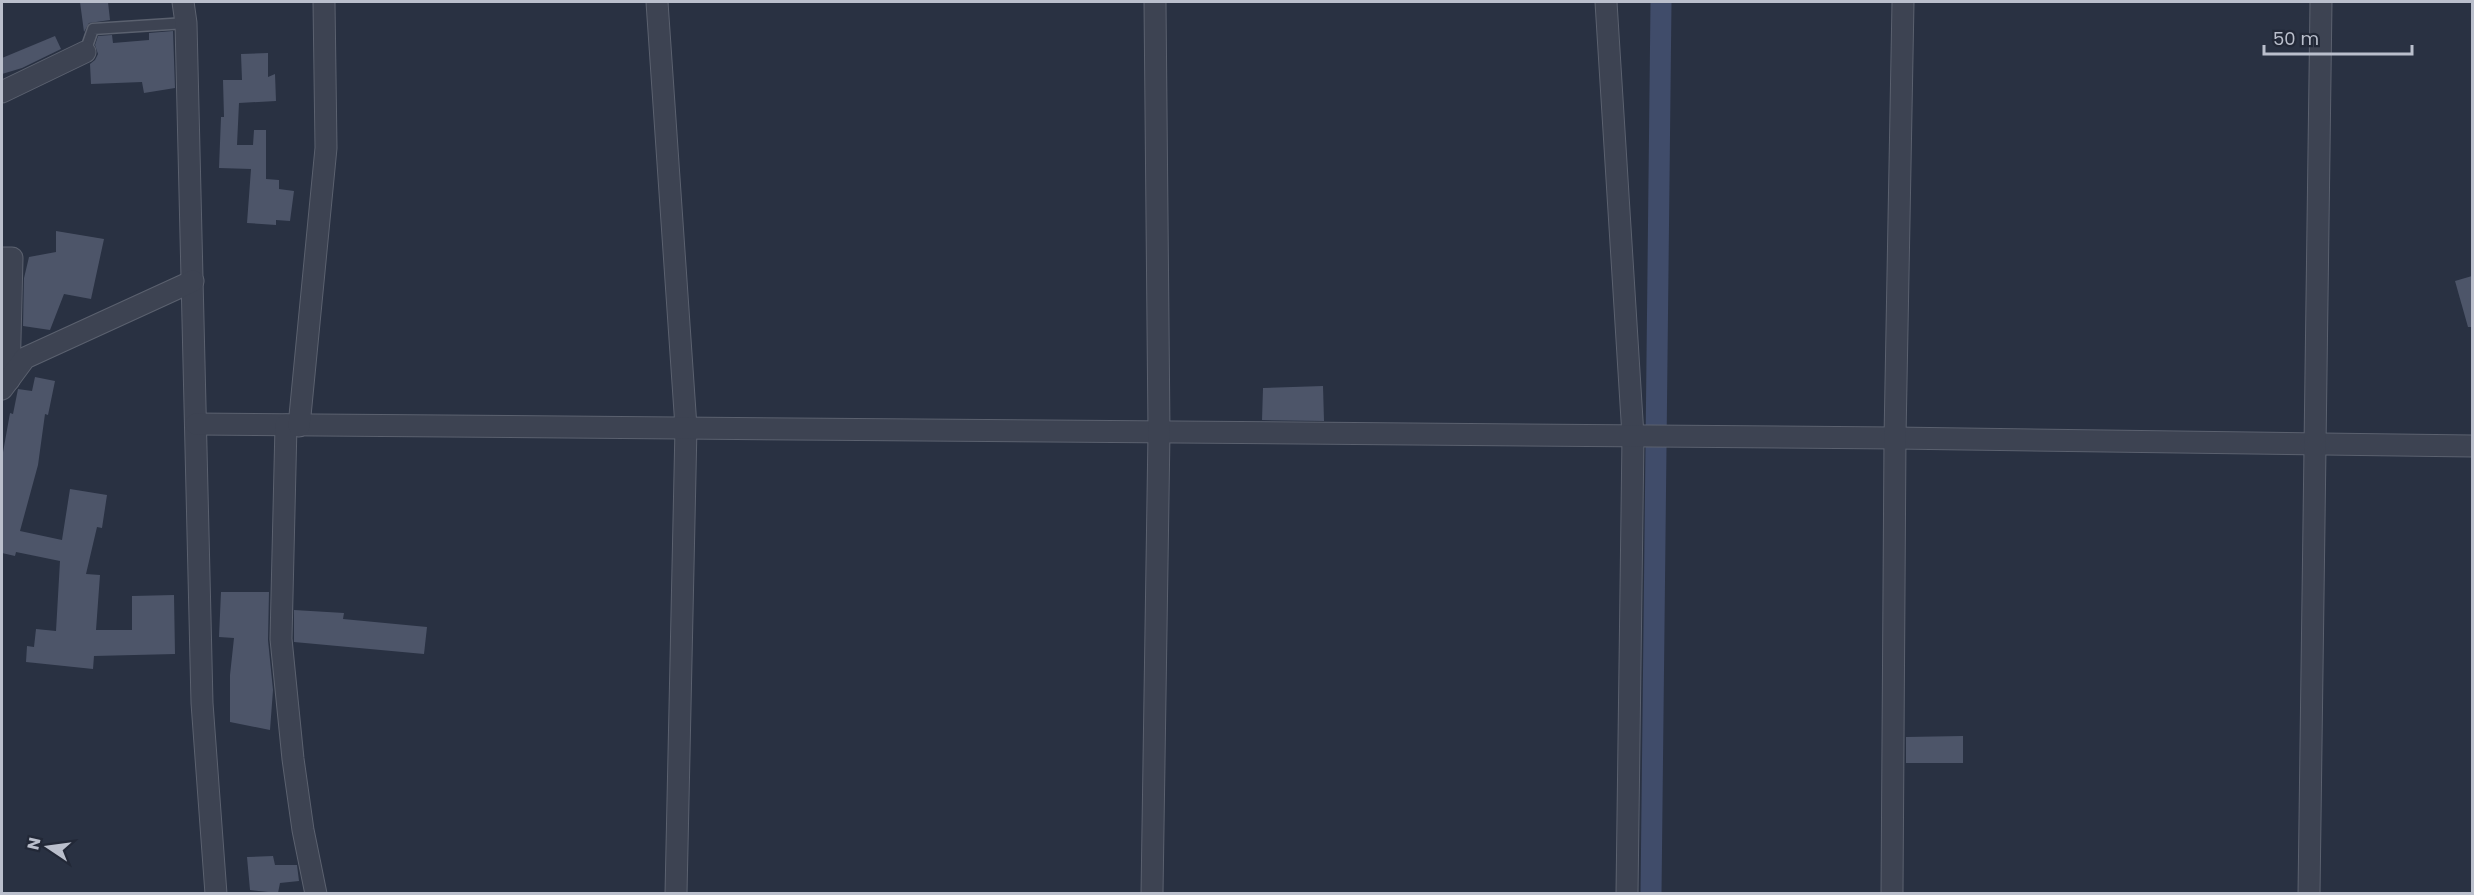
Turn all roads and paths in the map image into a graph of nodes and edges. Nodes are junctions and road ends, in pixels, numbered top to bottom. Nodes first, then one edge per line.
1 (183, 2) edge
2 (324, 2) edge
3 (657, 2) edge
4 (1155, 2) edge
5 (1606, 2) edge
6 (1903, 2) edge
7 (2321, 2) edge
8 (186, 23) junction
9 (85, 52) joint
10 (2, 92) edge
11 (2, 258) edge
12 (193, 281) junction
13 (5, 385) edge
14 (196, 424) junction
15 (293, 425) junction
16 (686, 427) junction
17 (1159, 432) junction
18 (1633, 436) junction
19 (1895, 438) junction
20 (2315, 445) junction
21 (2472, 446) edge
22 (216, 894) edge
23 (316, 894) edge
24 (676, 894) edge
25 (1152, 894) edge
26 (1627, 894) edge
27 (1892, 894) edge
28 (2309, 894) edge

1 - 8 street
2 - 15 street
3 - 16 street
4 - 17 street
5 - 18 street
6 - 19 street
7 - 20 street
8 - 9 lane
8 - 12 street
9 - 10 street
11 - 13 street
12 - 13 street
12 - 14 street
14 - 15 street
14 - 22 street
15 - 16 street
15 - 23 street
16 - 17 street
16 - 24 street
17 - 18 street
17 - 25 street
18 - 19 street
18 - 26 street
19 - 20 street
19 - 27 street
20 - 21 street
20 - 28 street

